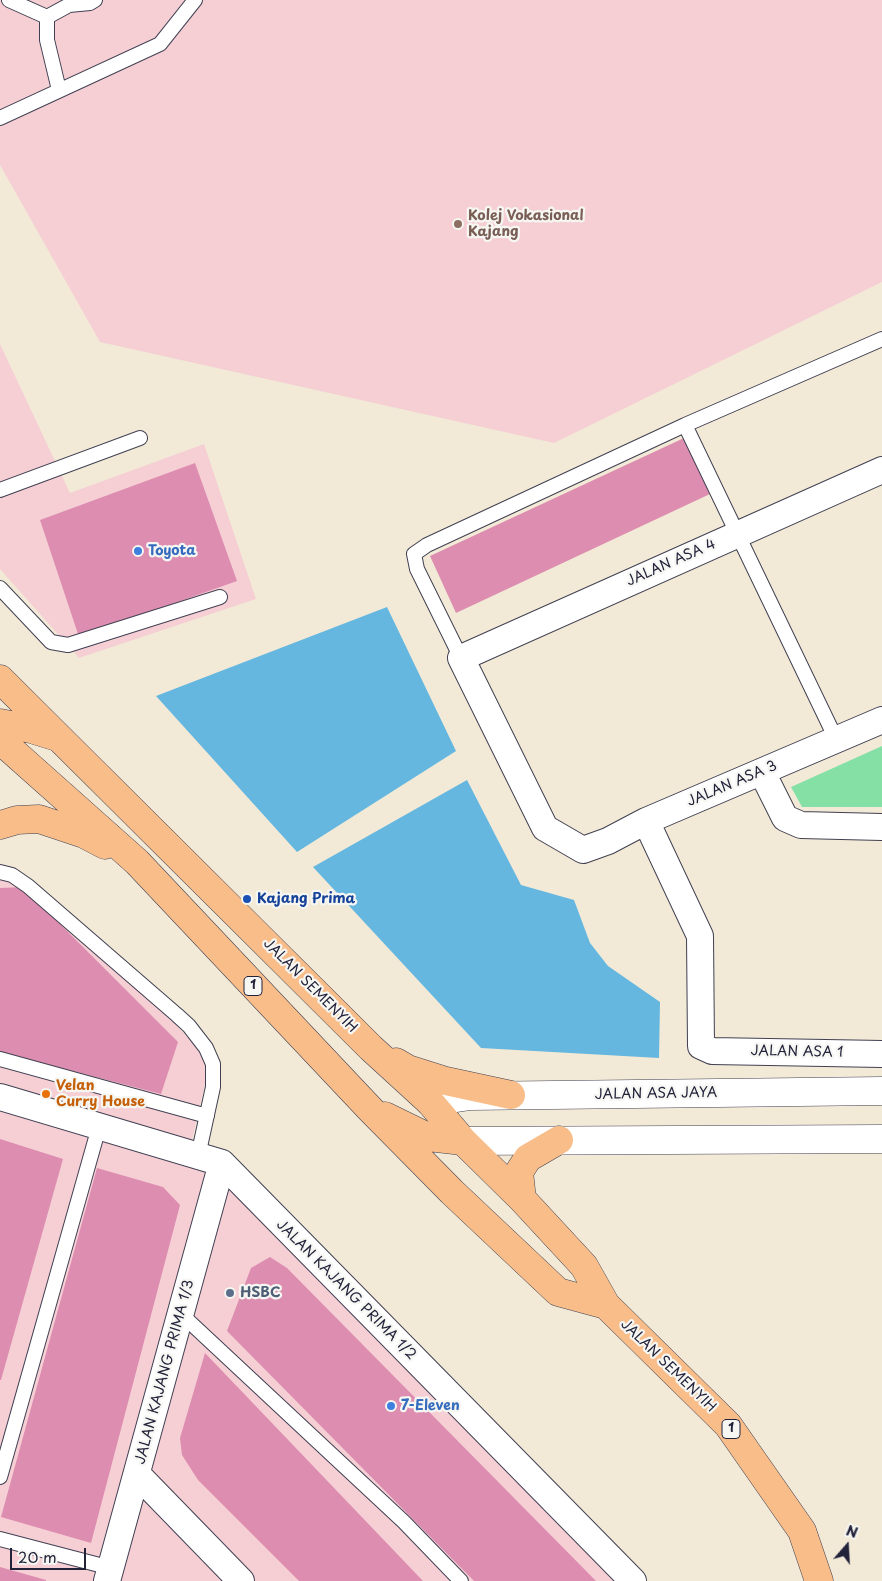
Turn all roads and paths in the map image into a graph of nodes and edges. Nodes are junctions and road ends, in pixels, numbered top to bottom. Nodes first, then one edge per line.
1 (9, 0) edge
2 (95, 0) edge
3 (195, 0) edge
4 (46, 17) junction
5 (60, 90) junction
6 (0, 118) edge
7 (882, 339) edge
8 (685, 425) junction
9 (140, 438) dead end
10 (882, 470) edge
11 (0, 490) edge
12 (738, 533) junction
13 (0, 588) edge
14 (220, 597) dead end
15 (461, 658) junction
16 (0, 679) edge
17 (882, 720) edge
18 (0, 722) edge
19 (836, 739) junction
20 (0, 740) edge
21 (63, 740) junction
22 (762, 772) junction
23 (646, 821) junction
24 (0, 826) edge
25 (882, 827) edge
26 (137, 862) junction
27 (0, 872) edge
28 (371, 1048) junction
29 (882, 1054) edge
30 (0, 1058) edge
31 (882, 1091) edge
32 (511, 1095) junction
33 (0, 1097) edge
34 (430, 1102) junction
35 (370, 1109) junction
36 (207, 1116) junction
37 (100, 1127) junction
38 (428, 1136) junction
39 (882, 1139) edge
40 (559, 1140) junction
41 (463, 1141) junction
42 (198, 1156) junction
43 (222, 1163) junction
44 (452, 1192) junction
45 (522, 1199) junction
46 (606, 1305) junction
47 (181, 1314) junction
48 (137, 1474) junction
49 (0, 1477) edge
50 (0, 1539) edge
51 (109, 1574) edge
52 (241, 1581) edge
53 (461, 1581) edge
54 (633, 1581) edge
55 (819, 1581) edge

1 - 4 lane
2 - 4 lane
3 - 5 lane
4 - 5 lane
5 - 6 lane
7 - 8 lane
8 - 12 lane
8 - 15 lane
9 - 11 lane
10 - 12 street, JALAN ASA 4
12 - 15 street, JALAN ASA 4
12 - 19 lane
13 - 14 lane
15 - 23 street, JALAN ASA 3
16 - 21 main road, JALAN SEMENYIH / 1
17 - 19 street, JALAN ASA 3
18 - 20 main road
18 - 21 main road
19 - 22 street, JALAN ASA 3
20 - 26 main road, JALAN SEMENYIH / 1
21 - 28 main road, JALAN SEMENYIH / 1
22 - 23 street, JALAN ASA 3
22 - 25 street
23 - 29 street, JALAN ASA 1
24 - 26 main road
26 - 35 main road, JALAN SEMENYIH / 1
27 - 36 lane
28 - 32 main road
28 - 34 main road, JALAN SEMENYIH / 1
30 - 36 lane
31 - 32 street, JALAN ASA JAYA
32 - 34 street, JALAN ASA JAYA
33 - 37 street, JALAN KAJANG PRIMA 1/2
34 - 38 main road
34 - 41 main road, JALAN SEMENYIH / 1
35 - 38 main road
35 - 44 main road, JALAN SEMENYIH / 1
36 - 42 lane
37 - 42 street, JALAN KAJANG PRIMA 1/2
37 - 49 lane
38 - 41 main road
38 - 44 main road
39 - 40 street
40 - 41 street
40 - 45 main road
41 - 45 main road, JALAN SEMENYIH / 1
42 - 43 street, JALAN KAJANG PRIMA 1/2
43 - 47 street, JALAN KAJANG PRIMA 1/3
43 - 54 street, JALAN KAJANG PRIMA 1/2
44 - 46 main road, JALAN SEMENYIH / 1
45 - 46 main road, JALAN SEMENYIH / 1
46 - 55 main road, JALAN SEMENYIH / 1
47 - 48 street, JALAN KAJANG PRIMA 1/3
47 - 53 lane
48 - 51 street, JALAN KAJANG PRIMA 1/3
48 - 52 street
50 - 51 lane

